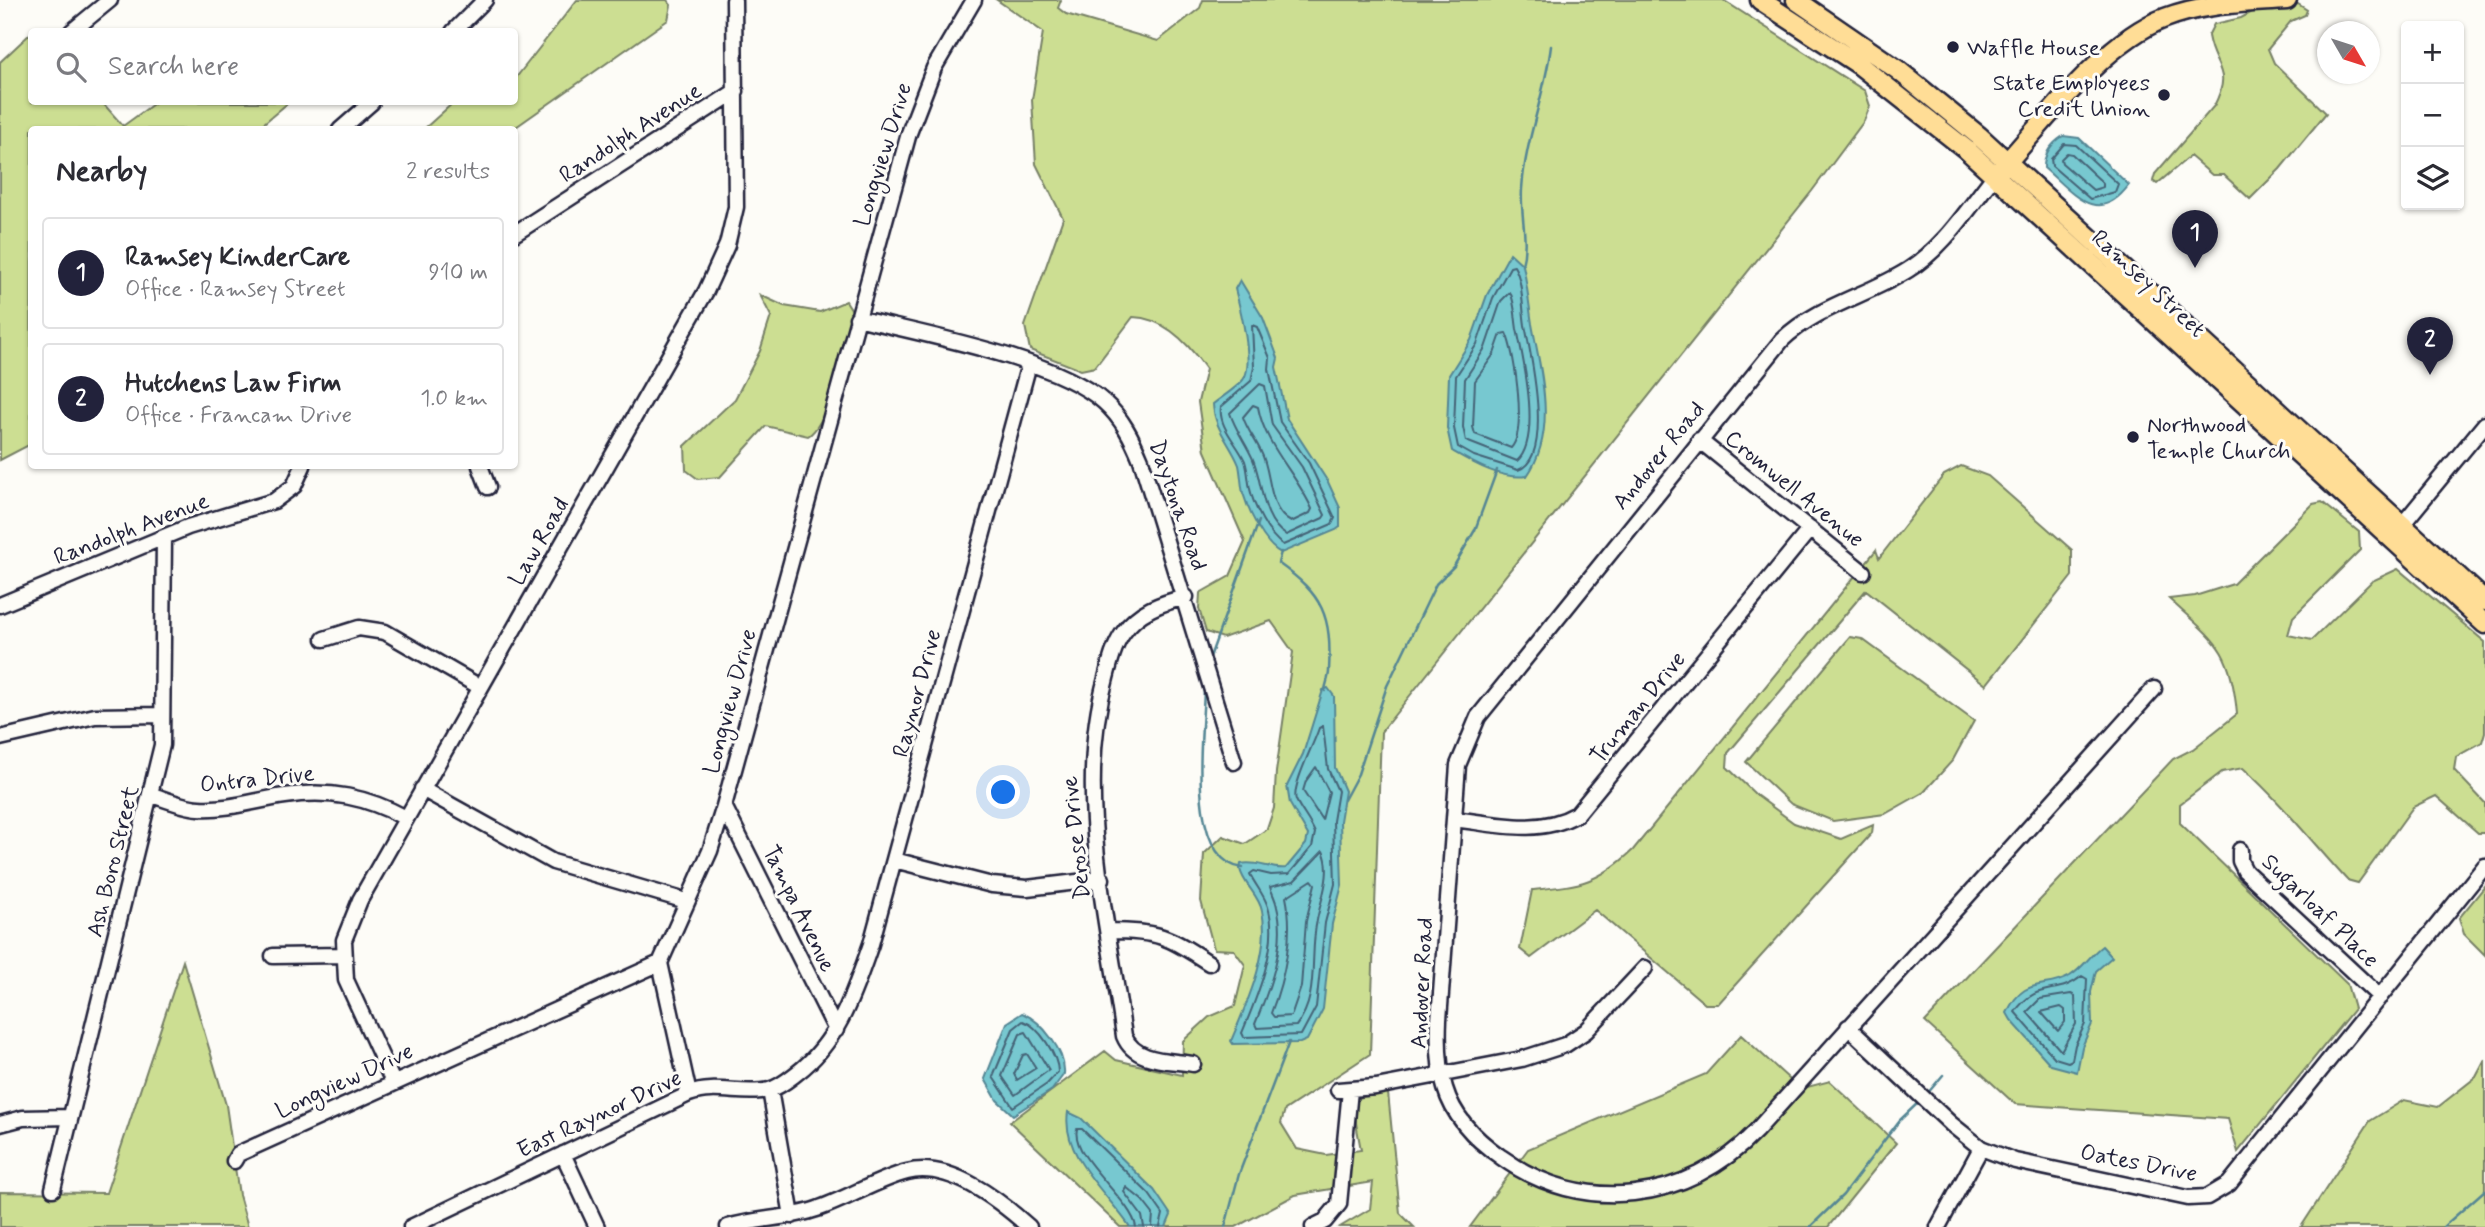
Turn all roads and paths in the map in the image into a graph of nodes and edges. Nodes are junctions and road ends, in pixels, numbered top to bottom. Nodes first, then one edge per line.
1 (110, 0) edge
2 (485, 0) edge
3 (734, 0) edge
4 (974, 0) edge
5 (1760, 0) edge
6 (1796, 0) edge
7 (2287, 0) edge
8 (76, 28) edge
9 (457, 28) edge
10 (736, 91) junction
11 (369, 105) edge
12 (345, 126) edge
13 (2001, 168) junction
14 (518, 231) edge
15 (857, 318) junction
16 (1029, 364) junction
17 (2485, 424) edge
18 (1699, 440) junction
19 (302, 469) edge
20 (481, 469) edge
21 (488, 487) dead end
22 (1810, 529) junction
23 (2397, 532) junction
24 (164, 537) junction
25 (1863, 572) dead end
26 (1186, 597) junction
27 (2485, 601) edge
28 (0, 605) edge
29 (2485, 624) edge
30 (324, 639) dead end
31 (480, 687) junction
32 (2154, 689) dead end
33 (162, 715) junction
34 (0, 738) edge
35 (1234, 762) dead end
36 (422, 789) junction
37 (152, 795) junction
38 (724, 806) junction
39 (406, 818) junction
40 (1454, 819) junction
41 (2240, 850) dead end
42 (894, 860) junction
43 (2485, 866) edge
44 (1102, 879) junction
45 (686, 901) junction
46 (1109, 931) junction
47 (273, 956) dead end
48 (343, 956) junction
49 (660, 963) junction
50 (1209, 963) dead end
51 (1645, 968) dead end
52 (2380, 997) junction
53 (1848, 1027) junction
54 (836, 1030) junction
55 (1194, 1064) dead end
56 (1443, 1074) junction
57 (393, 1082) junction
58 (770, 1090) junction
59 (689, 1094) junction
60 (70, 1117) junction
61 (0, 1124) edge
62 (1981, 1148) junction
63 (563, 1154) junction
64 (234, 1161) dead end
65 (53, 1189) dead end
66 (792, 1216) junction
67 (1021, 1224) edge
68 (411, 1227) edge
69 (597, 1227) edge
70 (728, 1227) edge
71 (1314, 1227) edge
72 (1938, 1227) edge

1 - 8 street
2 - 9 street
3 - 10 street, Law Road
4 - 15 street, Longview Drive
5 - 13 main road, Ramsey Street
6 - 13 main road, Ramsey Street
7 - 13 main road
10 - 14 street, Randolph Avenue
10 - 31 street, Law Road
11 - 12 street
13 - 18 street, Andover Road
13 - 23 main road, Ramsey Street
15 - 16 street, Daytona Road
15 - 38 street, Longview Drive
16 - 26 street, Daytona Road
16 - 42 street, Raynor Drive
17 - 23 street
18 - 22 street, Cromwell Avenue
18 - 40 street, Andover Road
19 - 24 street, Randolph Avenue
20 - 21 street
22 - 25 street, Cromwell Avenue
22 - 40 street, Truman Drive
23 - 27 main road, Ramsey Street
23 - 29 main road, Ramsey Street
24 - 28 street, Randolph Avenue
24 - 33 street, Ash Boro Street
26 - 35 street, Daytona Road
26 - 44 street, Derose Drive
30 - 31 street
31 - 36 street, Law Road
32 - 53 street, Andover Road
33 - 34 street
33 - 37 street, Ash Boro Street
36 - 39 street, Law Road
36 - 45 street
37 - 39 street, Ontra Drive
37 - 60 street, Ash Boro Street
38 - 45 street, Longview Drive
38 - 54 street, Tampa Avenue
39 - 48 street, Law Road
40 - 56 street, Andover Road
41 - 52 street, Sugarloaf Place
42 - 44 street
42 - 54 street, Raynor Drive
43 - 52 street, Oates Drive
44 - 46 street, Derose Drive
45 - 49 street, Longview Drive
46 - 50 street
46 - 55 street, Derose Drive
47 - 48 street
48 - 57 street, Law Road
49 - 57 street, Longview Drive
49 - 59 street
51 - 56 street
52 - 62 street, Oates Drive
53 - 56 street, Andover Road
53 - 62 street, Oates Drive
54 - 58 street
56 - 71 street
57 - 64 street, Longview Drive
58 - 59 street, East Raynor Drive
58 - 66 street
59 - 63 street, East Raynor Drive
60 - 61 street
60 - 65 street, Ash Boro Street
62 - 72 street
63 - 68 street, East Raynor Drive
63 - 69 street
66 - 67 street
66 - 70 street

